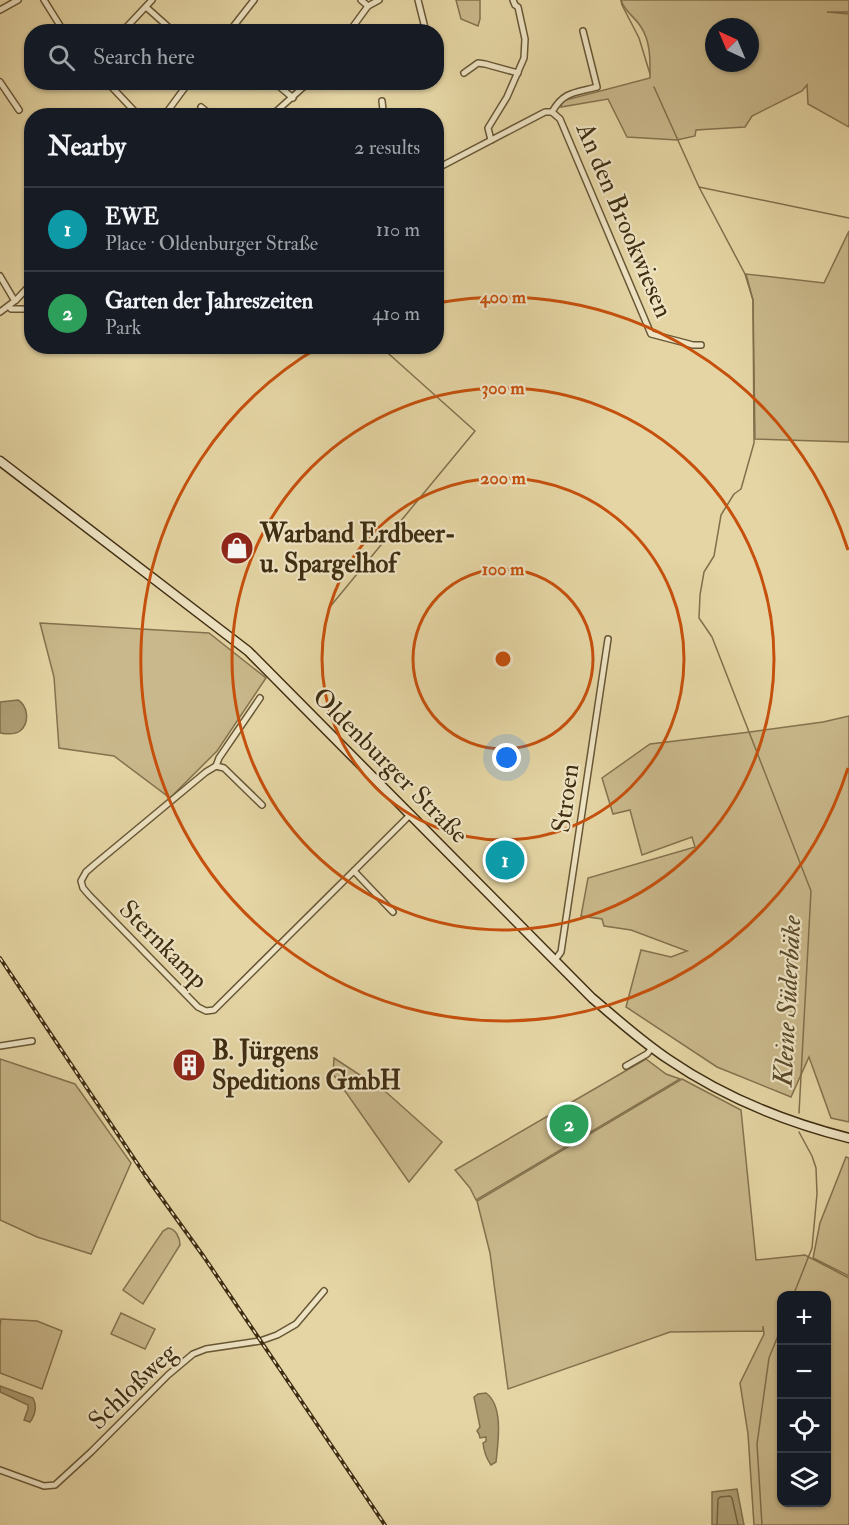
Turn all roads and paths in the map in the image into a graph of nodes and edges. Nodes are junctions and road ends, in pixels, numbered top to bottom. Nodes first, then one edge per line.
1 (18, 0) edge
2 (44, 0) edge
3 (151, 0) edge
4 (255, 0) edge
5 (361, 0) edge
6 (379, 0) edge
7 (418, 0) edge
8 (513, 0) edge
9 (368, 6) junction
10 (146, 7) junction
11 (0, 10) edge
12 (59, 24) edge
13 (130, 24) edge
14 (165, 24) edge
15 (236, 24) edge
16 (355, 24) edge
17 (424, 24) edge
18 (583, 31) dead end
19 (518, 73) junction
20 (464, 74) dead end
21 (0, 82) edge
22 (115, 90) edge
23 (183, 90) edge
24 (284, 90) edge
25 (301, 90) edge
26 (3, 93) edge
27 (293, 98) junction
28 (382, 101) dead end
29 (131, 108) edge
30 (170, 108) edge
31 (281, 108) edge
32 (383, 108) edge
33 (19, 110) dead end
34 (552, 112) junction
35 (491, 140) junction
36 (444, 165) edge
37 (0, 276) edge
38 (24, 292) edge
39 (16, 300) junction
40 (9, 306) junction
41 (24, 309) edge
42 (0, 312) edge
43 (701, 345) dead end
44 (0, 460) edge
45 (608, 639) dead end
46 (260, 698) dead end
47 (216, 766) junction
48 (262, 806) dead end
49 (411, 814) junction
50 (354, 871) junction
51 (393, 912) dead end
52 (555, 960) junction
53 (32, 1041) dead end
54 (0, 1046) edge
55 (652, 1048) junction
56 (626, 1066) dead end
57 (849, 1138) edge
58 (324, 1291) dead end
59 (0, 1470) edge

1 - 11 street
2 - 12 street
3 - 10 street
4 - 15 street
5 - 9 street
6 - 9 street
7 - 17 street
8 - 19 street
9 - 16 street
10 - 13 street
10 - 14 street
18 - 34 street
19 - 20 street
19 - 35 street
21 - 26 street
22 - 29 street
23 - 30 street
24 - 27 street
25 - 27 street
26 - 33 street
27 - 31 street
28 - 32 street
34 - 35 street
34 - 43 street, An den Brookwiesen
35 - 36 street
37 - 39 street
38 - 39 street
39 - 40 street
40 - 41 street
40 - 42 street
44 - 49 main road, Oldenburger Straße
45 - 52 street, Stroen
46 - 47 street, Sternkamp
47 - 48 street
47 - 50 street, Sternkamp
49 - 50 street, Sternkamp
49 - 52 main road, Oldenburger Straße
50 - 51 street
52 - 55 main road, Oldenburger Straße
53 - 54 street
55 - 56 street
55 - 57 main road, Oldenburger Straße
58 - 59 street, Schloßweg

